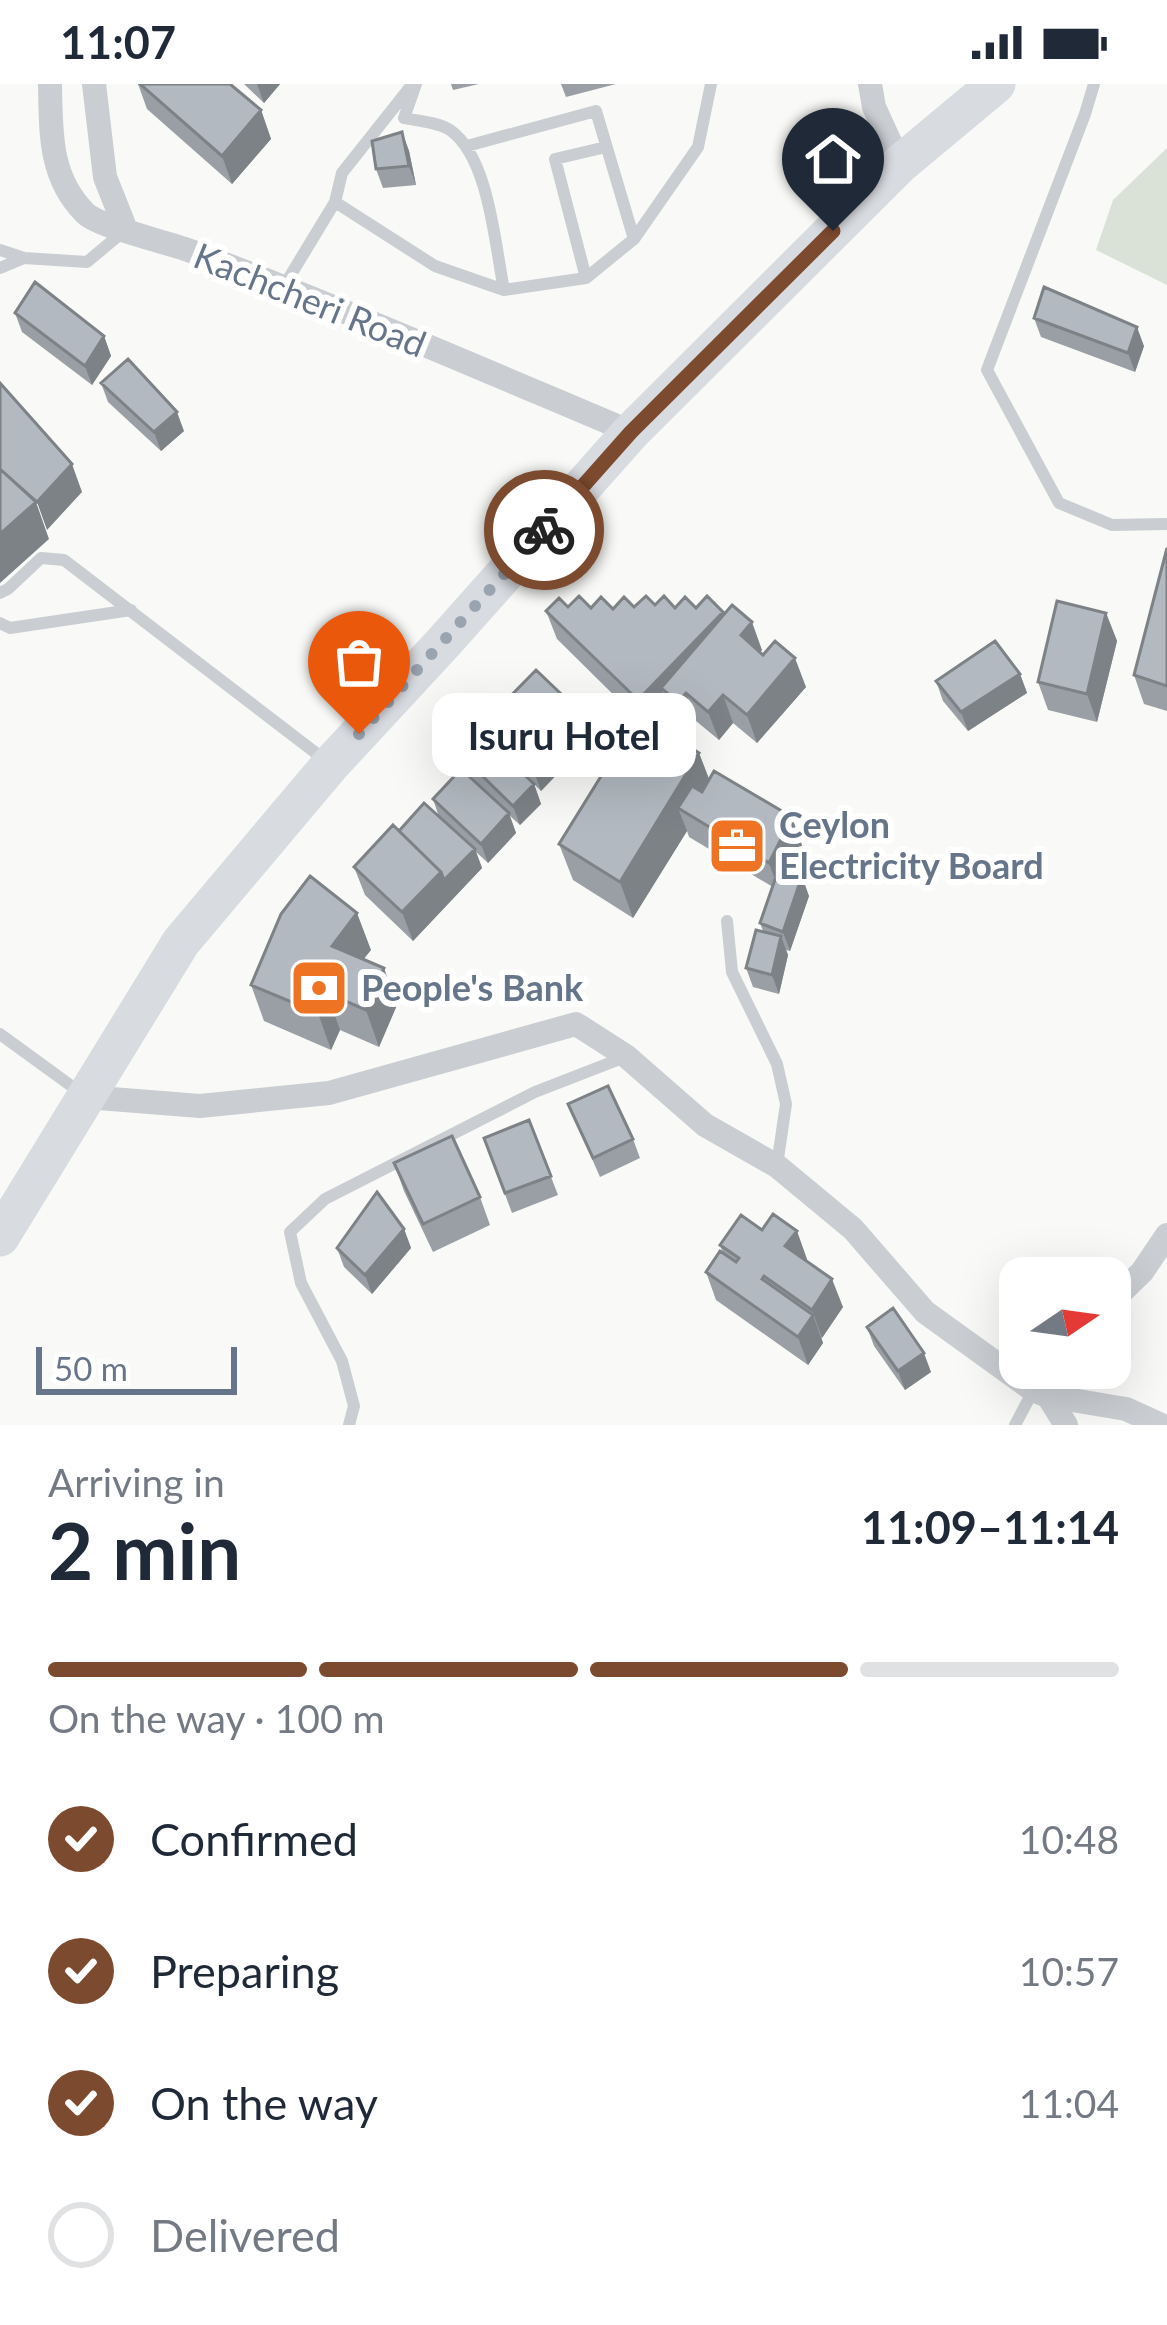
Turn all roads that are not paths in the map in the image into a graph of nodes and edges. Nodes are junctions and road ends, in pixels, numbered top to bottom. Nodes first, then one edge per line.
1 (50, 84) edge
2 (94, 84) edge
3 (414, 84) edge
4 (711, 84) edge
5 (870, 84) edge
6 (996, 84) edge
7 (1094, 84) edge
8 (467, 146) junction
9 (606, 147) junction
10 (900, 164) junction
11 (335, 202) junction
12 (126, 230) junction
13 (634, 238) junction
14 (0, 250) edge
15 (24, 258) junction
16 (0, 268) edge
17 (586, 278) junction
18 (284, 286) junction
19 (504, 290) junction
20 (631, 432) junction
21 (1167, 524) edge
22 (0, 593) edge
23 (131, 610) junction
24 (0, 623) edge
25 (331, 764) junction
26 (727, 920) dead end
27 (0, 1034) edge
28 (626, 1056) junction
29 (86, 1097) junction
30 (777, 1166) junction
31 (1167, 1235) edge
32 (0, 1237) edge
33 (1131, 1283) edge
34 (1042, 1389) edge
35 (1041, 1393) junction
36 (349, 1425) edge
37 (1015, 1425) edge
38 (1066, 1425) edge
39 (1161, 1425) edge

1 - 12 street, Kachcheri Road
2 - 12 street
3 - 8 lane
3 - 11 lane
4 - 13 lane
5 - 10 street
6 - 10 main road
7 - 21 lane
8 - 9 lane
8 - 19 lane
9 - 13 lane
9 - 17 lane
10 - 20 main road
11 - 18 lane
11 - 19 lane
12 - 15 lane
12 - 18 street, Kachcheri Road
13 - 17 lane
14 - 15 lane
15 - 16 lane
17 - 19 lane
18 - 20 street, Kachcheri Road
20 - 25 main road
22 - 23 lane
23 - 24 lane
23 - 25 lane
25 - 29 main road
26 - 30 lane
27 - 29 lane
28 - 29 street
28 - 30 street
28 - 36 lane
29 - 32 main road
30 - 35 street
31 - 33 street
34 - 35 street
35 - 37 lane
35 - 38 street
35 - 39 street

